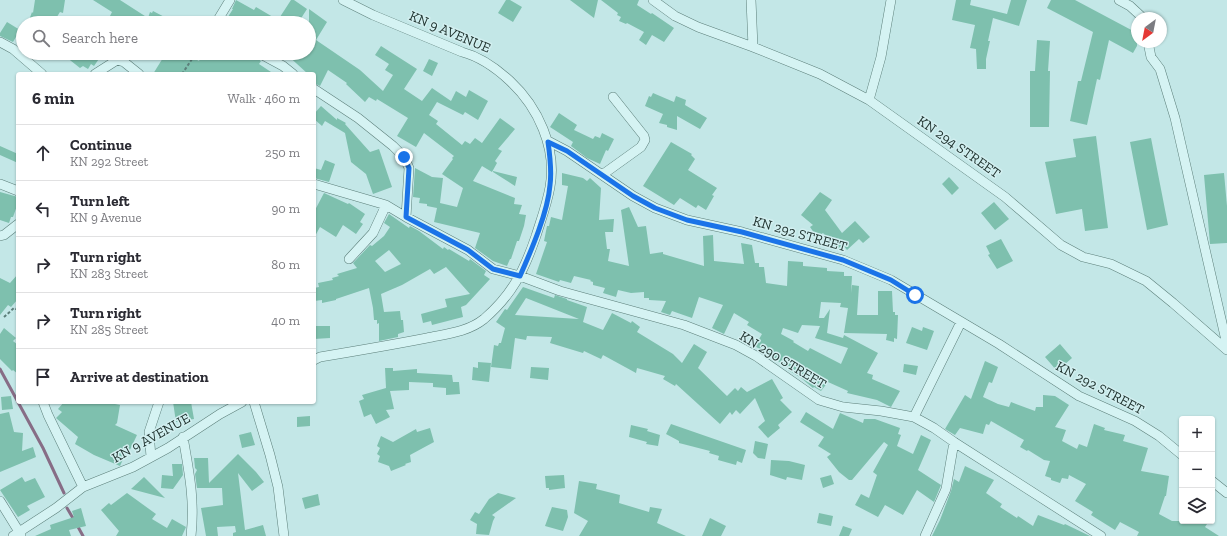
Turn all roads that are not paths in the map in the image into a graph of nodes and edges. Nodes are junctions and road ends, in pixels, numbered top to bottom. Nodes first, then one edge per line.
1 (230, 0) edge
2 (343, 0) edge
3 (653, 0) edge
4 (751, 0) edge
5 (891, 0) edge
6 (1119, 0) edge
7 (1136, 12) edge
8 (220, 16) edge
9 (0, 42) edge
10 (753, 47) junction
11 (1149, 48) edge
12 (16, 52) edge
13 (25, 60) edge
14 (117, 60) edge
15 (117, 60) edge
16 (272, 60) edge
17 (40, 72) edge
18 (98, 72) edge
19 (136, 72) edge
20 (290, 72) edge
21 (316, 90) edge
22 (613, 98) dead end
23 (869, 100) junction
24 (548, 142) junction
25 (602, 174) junction
26 (0, 184) edge
27 (316, 185) edge
28 (16, 189) edge
29 (386, 205) junction
30 (406, 217) junction
31 (16, 225) edge
32 (0, 236) edge
33 (349, 259) dead end
34 (520, 276) junction
35 (961, 322) junction
36 (1227, 345) edge
37 (1227, 350) edge
38 (316, 359) edge
39 (45, 404) edge
40 (158, 404) edge
41 (238, 404) edge
42 (255, 404) edge
43 (914, 418) junction
44 (183, 437) junction
45 (954, 442) junction
46 (1179, 453) edge
47 (151, 457) junction
48 (1215, 483) edge
49 (83, 487) junction
50 (1227, 493) edge
51 (0, 501) edge
52 (18, 534) edge
53 (191, 536) edge
54 (284, 536) edge
55 (925, 536) edge
56 (1101, 536) edge

1 - 8 street
2 - 24 street, KN 9 AVENUE
3 - 10 street, KN 294 STREET
4 - 10 street
5 - 23 street
6 - 7 street
9 - 12 street
10 - 23 street, KN 294 STREET
11 - 36 street
13 - 17 street
14 - 19 street
15 - 18 street
16 - 20 street
21 - 30 street
22 - 25 street
23 - 37 street, KN 294 STREET
24 - 25 street, KN 292 STREET
24 - 34 street, KN 9 AVENUE
25 - 35 street, KN 292 STREET
26 - 28 street
27 - 29 street, KN 290 STREET
29 - 30 street, KN 290 STREET
29 - 33 street
30 - 34 street, KN 290 STREET
31 - 32 street
34 - 38 street, KN 9 AVENUE
34 - 43 street, KN 290 STREET
35 - 43 street
35 - 46 street, KN 292 STREET
39 - 49 street
40 - 47 street
41 - 44 street, KN 9 AVENUE
42 - 54 street
43 - 45 street, KN 290 STREET
44 - 47 street, KN 9 AVENUE
44 - 53 street
45 - 55 street
45 - 56 street, KN 290 STREET
47 - 49 street, KN 9 AVENUE
48 - 50 street
49 - 52 street, KN 9 AVENUE
51 - 52 street

